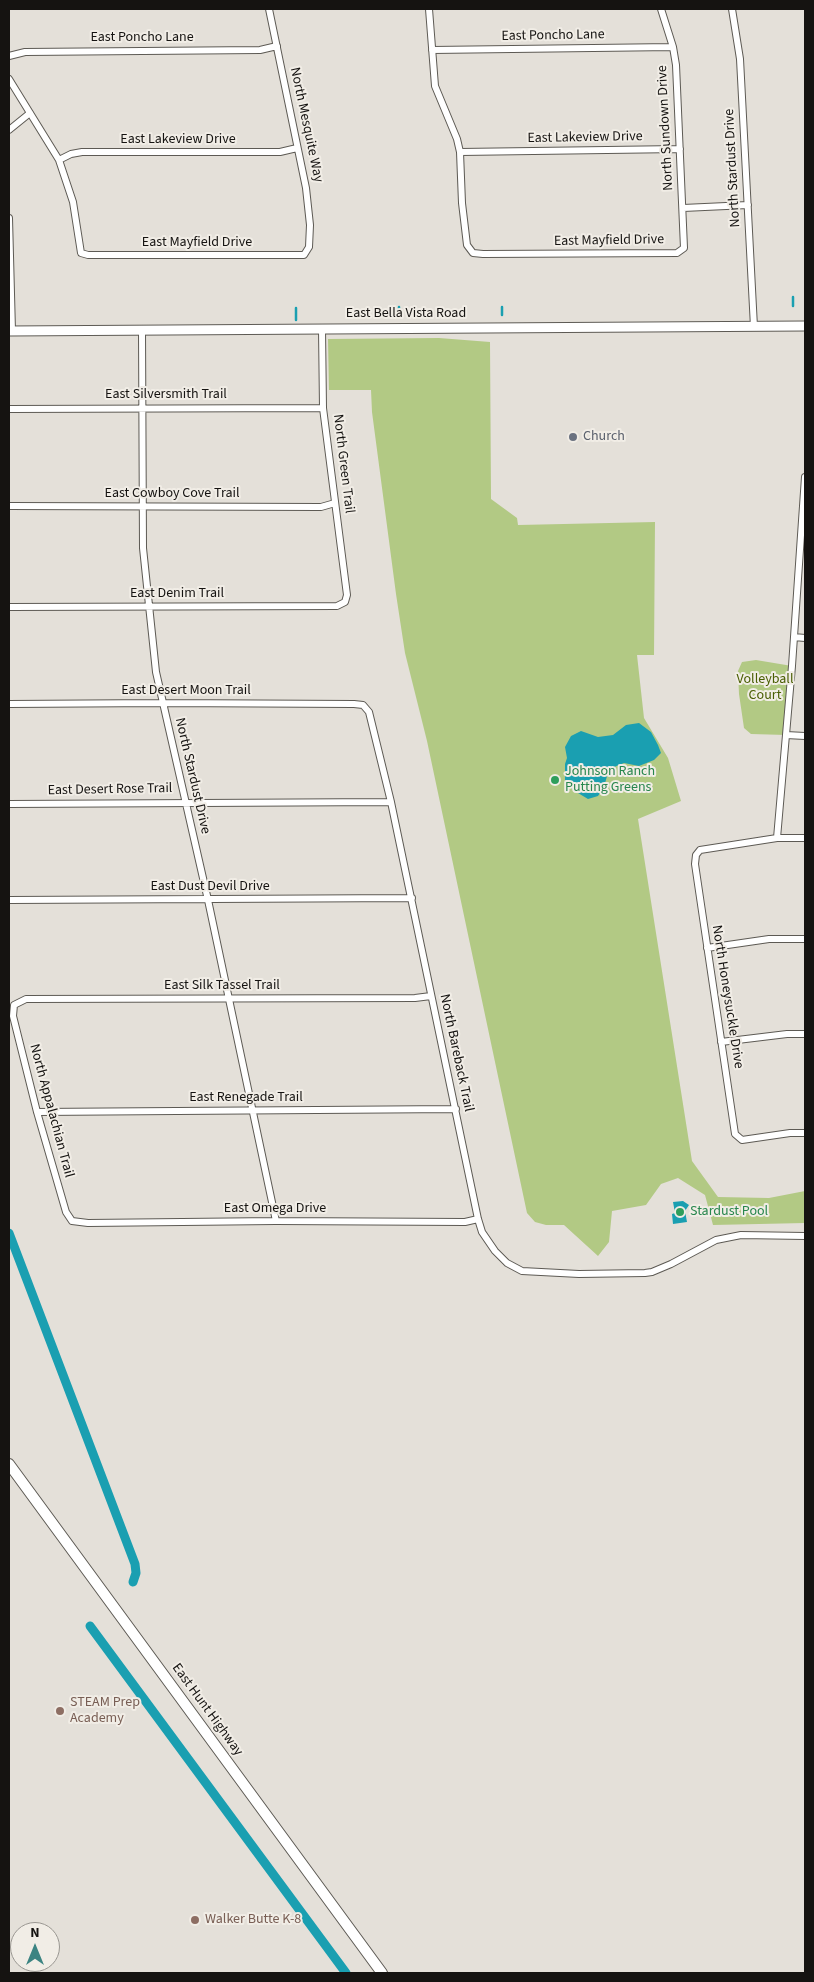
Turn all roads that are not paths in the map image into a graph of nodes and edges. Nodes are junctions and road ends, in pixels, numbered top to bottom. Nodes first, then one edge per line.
1 (269, 9) edge
2 (429, 9) edge
3 (661, 9) edge
4 (732, 9) edge
5 (277, 46) junction
6 (673, 47) junction
7 (432, 50) junction
8 (9, 56) edge
9 (9, 79) edge
10 (30, 113) junction
11 (9, 130) edge
12 (297, 148) junction
13 (680, 149) junction
14 (460, 152) junction
15 (59, 160) junction
16 (748, 205) junction
17 (683, 208) junction
18 (9, 218) edge
19 (309, 247) joint
20 (684, 248) joint
21 (754, 327) junction
22 (805, 327) edge
23 (322, 329) junction
24 (142, 330) junction
25 (10, 331) edge
26 (142, 408) junction
27 (323, 408) junction
28 (9, 409) edge
29 (805, 477) edge
30 (335, 503) junction
31 (9, 506) edge
32 (142, 507) junction
33 (803, 537) edge
34 (345, 602) joint
35 (149, 606) junction
36 (9, 607) edge
37 (794, 637) junction
38 (805, 638) edge
39 (162, 703) junction
40 (9, 704) edge
41 (363, 705) joint
42 (786, 735) junction
43 (805, 736) edge
44 (185, 802) junction
45 (391, 802) junction
46 (9, 804) edge
47 (777, 838) junction
48 (805, 838) edge
49 (412, 898) junction
50 (9, 900) edge
51 (208, 900) junction
52 (805, 939) edge
53 (706, 948) junction
54 (431, 996) junction
55 (229, 998) junction
56 (14, 1005) joint
57 (805, 1034) edge
58 (721, 1042) junction
59 (456, 1109) junction
60 (252, 1111) junction
61 (37, 1112) junction
62 (805, 1133) edge
63 (478, 1219) junction
64 (72, 1221) joint
65 (276, 1221) junction
66 (805, 1236) edge
67 (10, 1468) edge
68 (382, 1973) edge

1 - 5 street, North Mesquite Way
2 - 7 street
3 - 6 street, North Sundown Drive
4 - 16 street, North Stardust Drive
5 - 8 street, East Poncho Lane
5 - 12 street, North Mesquite Way
6 - 7 street, East Poncho Lane
6 - 13 street, North Sundown Drive
7 - 14 street
9 - 10 street
10 - 11 street
10 - 15 street
12 - 15 street, East Lakeview Drive
12 - 19 street, North Mesquite Way
13 - 14 street, East Lakeview Drive
13 - 17 street, North Sundown Drive
14 - 20 street, East Mayfield Drive
15 - 19 street, East Mayfield Drive
16 - 17 street
16 - 21 street, North Stardust Drive
17 - 20 street, North Sundown Drive
18 - 25 street
21 - 22 street, East Bella Vista Road
21 - 23 street, East Bella Vista Road
23 - 24 street, East Bella Vista Road
23 - 27 street, North Green Trail
24 - 25 street, East Bella Vista Road
24 - 26 street, North Stardust Drive
26 - 27 street, East Silversmith Trail
26 - 28 street, East Silversmith Trail
26 - 32 street, North Stardust Drive
27 - 30 street, North Green Trail
29 - 33 street
30 - 32 street, East Cowboy Cove Trail
30 - 34 street, North Green Trail
31 - 32 street, East Cowboy Cove Trail
32 - 35 street, North Stardust Drive
33 - 37 street
34 - 35 street, East Denim Trail
35 - 36 street, East Denim Trail
35 - 39 street, North Stardust Drive
37 - 38 street
37 - 42 street
39 - 40 street, East Desert Moon Trail
39 - 41 street, East Desert Moon Trail
39 - 44 street, North Stardust Drive
41 - 45 street, North Bareback Trail
42 - 43 street
42 - 47 street
44 - 45 street, East Desert Rose Trail
44 - 46 street, East Desert Rose Trail
44 - 51 street, North Stardust Drive
45 - 49 street, North Bareback Trail
47 - 48 street
47 - 53 street, North Honeysuckle Drive
49 - 51 street, East Dust Devil Drive
49 - 54 street, North Bareback Trail
50 - 51 street, East Dust Devil Drive
51 - 55 street, North Stardust Drive
52 - 53 street
53 - 58 street, North Honeysuckle Drive
54 - 55 street, East Silk Tassel Trail
54 - 59 street, North Bareback Trail
55 - 56 street, East Silk Tassel Trail
55 - 60 street, North Stardust Drive
56 - 61 street, North Appalachian Trail
57 - 58 street
58 - 62 street, North Honeysuckle Drive
59 - 60 street, East Renegade Trail
59 - 63 street, North Bareback Trail
60 - 61 street, East Renegade Trail
60 - 65 street, North Stardust Drive
61 - 64 street, North Appalachian Trail
63 - 65 street, East Omega Drive
63 - 66 street, North Bareback Trail
64 - 65 street, East Omega Drive
67 - 68 main road, East Hunt Highway

